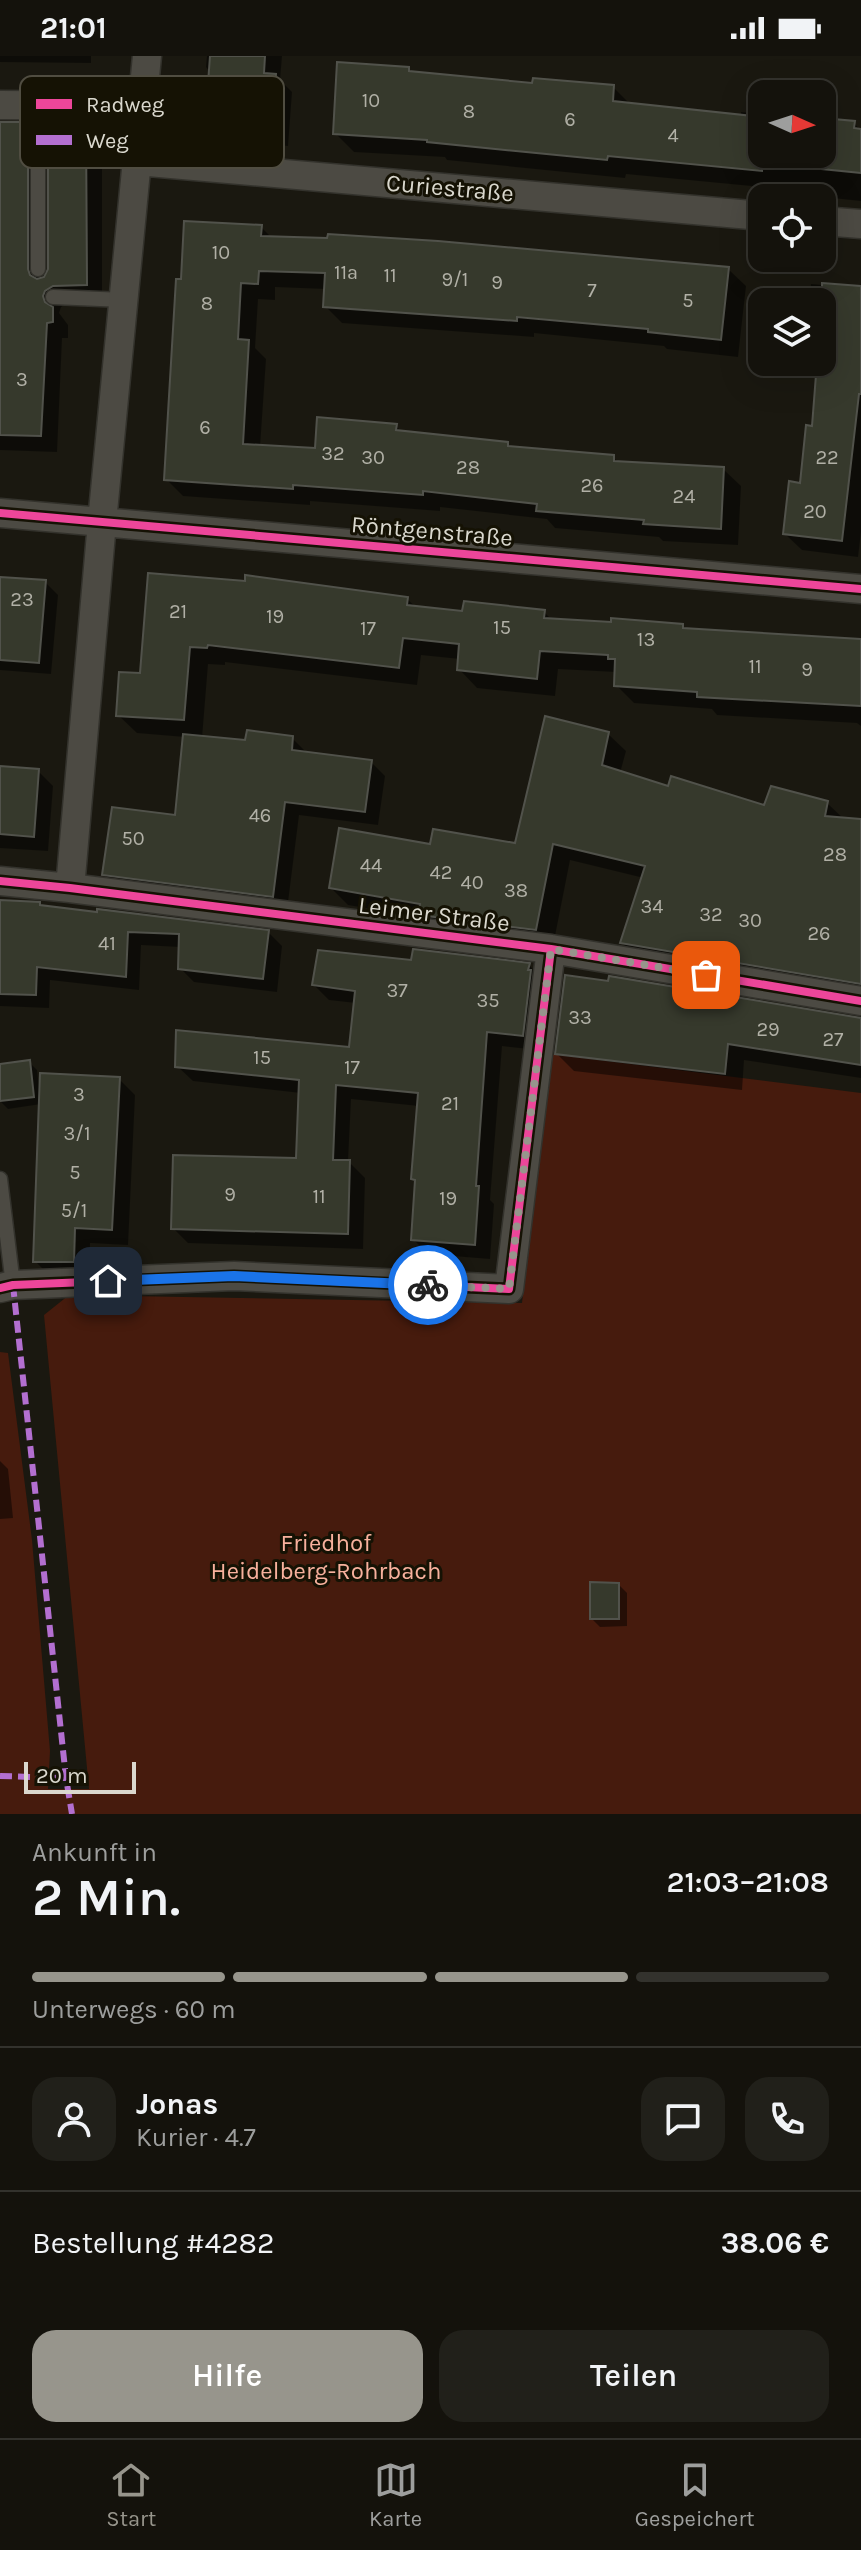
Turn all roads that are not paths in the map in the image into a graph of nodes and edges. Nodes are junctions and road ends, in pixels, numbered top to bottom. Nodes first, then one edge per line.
1 (147, 56) edge
2 (145, 76) edge
3 (38, 168) edge
4 (136, 168) edge
5 (217, 168) edge
6 (748, 215) edge
7 (836, 222) edge
8 (861, 224) edge
9 (38, 269) dead end
10 (53, 297) dead end
11 (124, 300) junction
12 (0, 513) edge
13 (102, 522) junction
14 (861, 589) edge
15 (0, 881) edge
16 (70, 888) junction
17 (551, 949) junction
18 (861, 1001) edge
19 (0, 1179) edge
20 (7, 1287) edge

1 - 2 street
3 - 9 lane
4 - 11 street
5 - 6 street, Curiestraße
7 - 8 street
10 - 11 lane
11 - 13 street
12 - 13 street, Röntgenstraße
13 - 14 street, Röntgenstraße
13 - 16 street
15 - 16 street, Leimer Straße
16 - 17 street, Leimer Straße
17 - 18 street, Leimer Straße
17 - 20 street
19 - 20 lane

